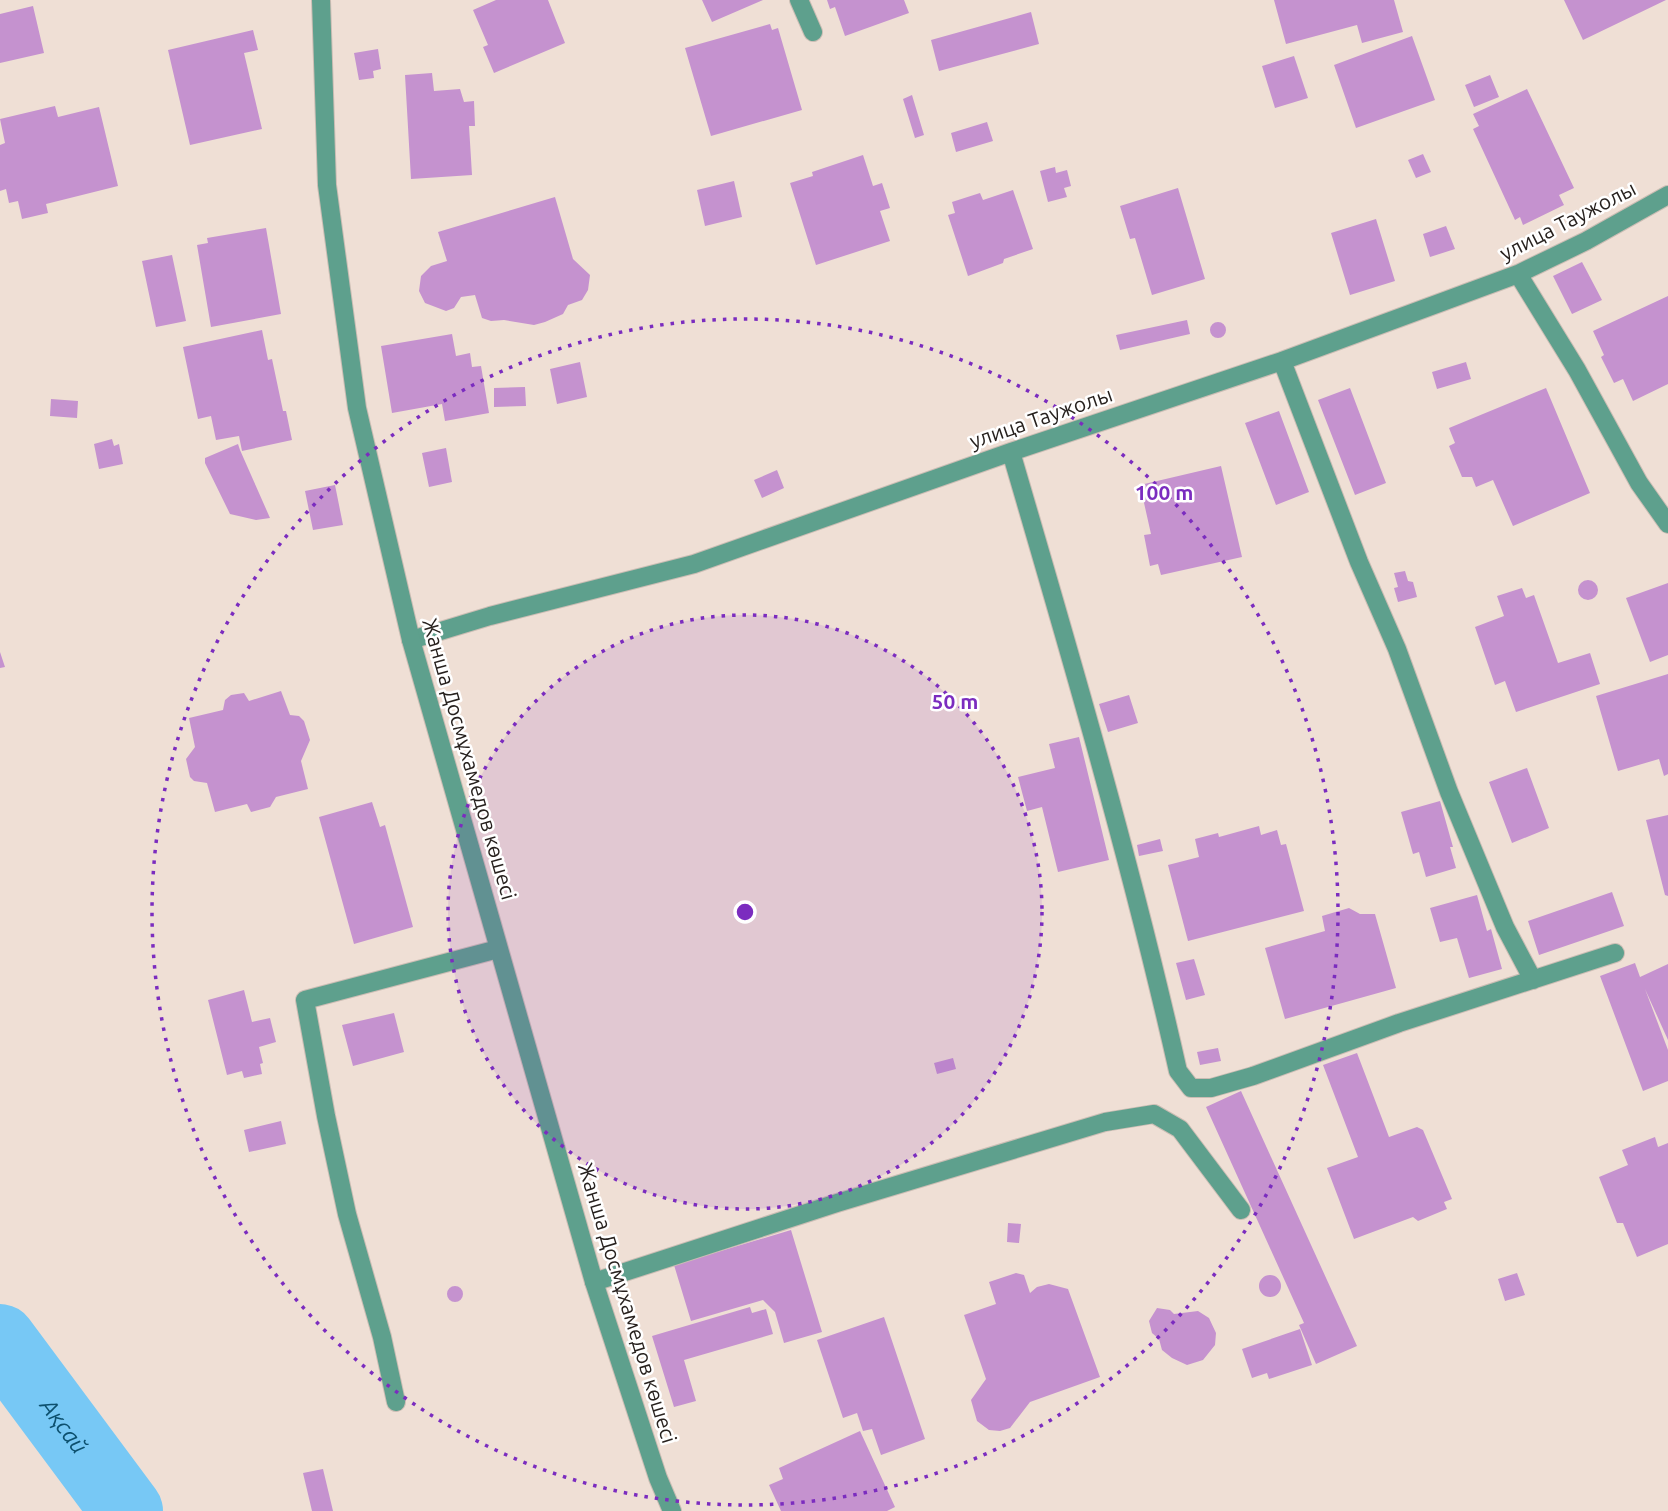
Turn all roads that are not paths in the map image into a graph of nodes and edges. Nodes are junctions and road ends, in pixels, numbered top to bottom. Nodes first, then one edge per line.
1 (321, 0) edge
2 (799, 0) edge
3 (813, 32) dead end
4 (1668, 195) edge
5 (1518, 274) junction
6 (1282, 361) junction
7 (1011, 452) junction
8 (1668, 524) edge
9 (411, 640) junction
10 (498, 949) junction
11 (1615, 953) dead end
12 (1533, 980) junction
13 (1241, 1210) dead end
14 (594, 1282) junction
15 (396, 1402) dead end
16 (672, 1511) edge

1 - 9 street, Жанша Досмұхамедов көшесі
2 - 3 street
4 - 5 street, улица Таужолы
5 - 6 street, улица Таужолы
5 - 8 street
6 - 7 street, улица Таужолы
6 - 12 street
7 - 9 street, улица Таужолы
7 - 12 street
9 - 10 street, Жанша Досмұхамедов көшесі
10 - 14 street, Жанша Досмұхамедов көшесі
10 - 15 street
11 - 12 street
13 - 14 street
14 - 16 street, Жанша Досмұхамедов көшесі

